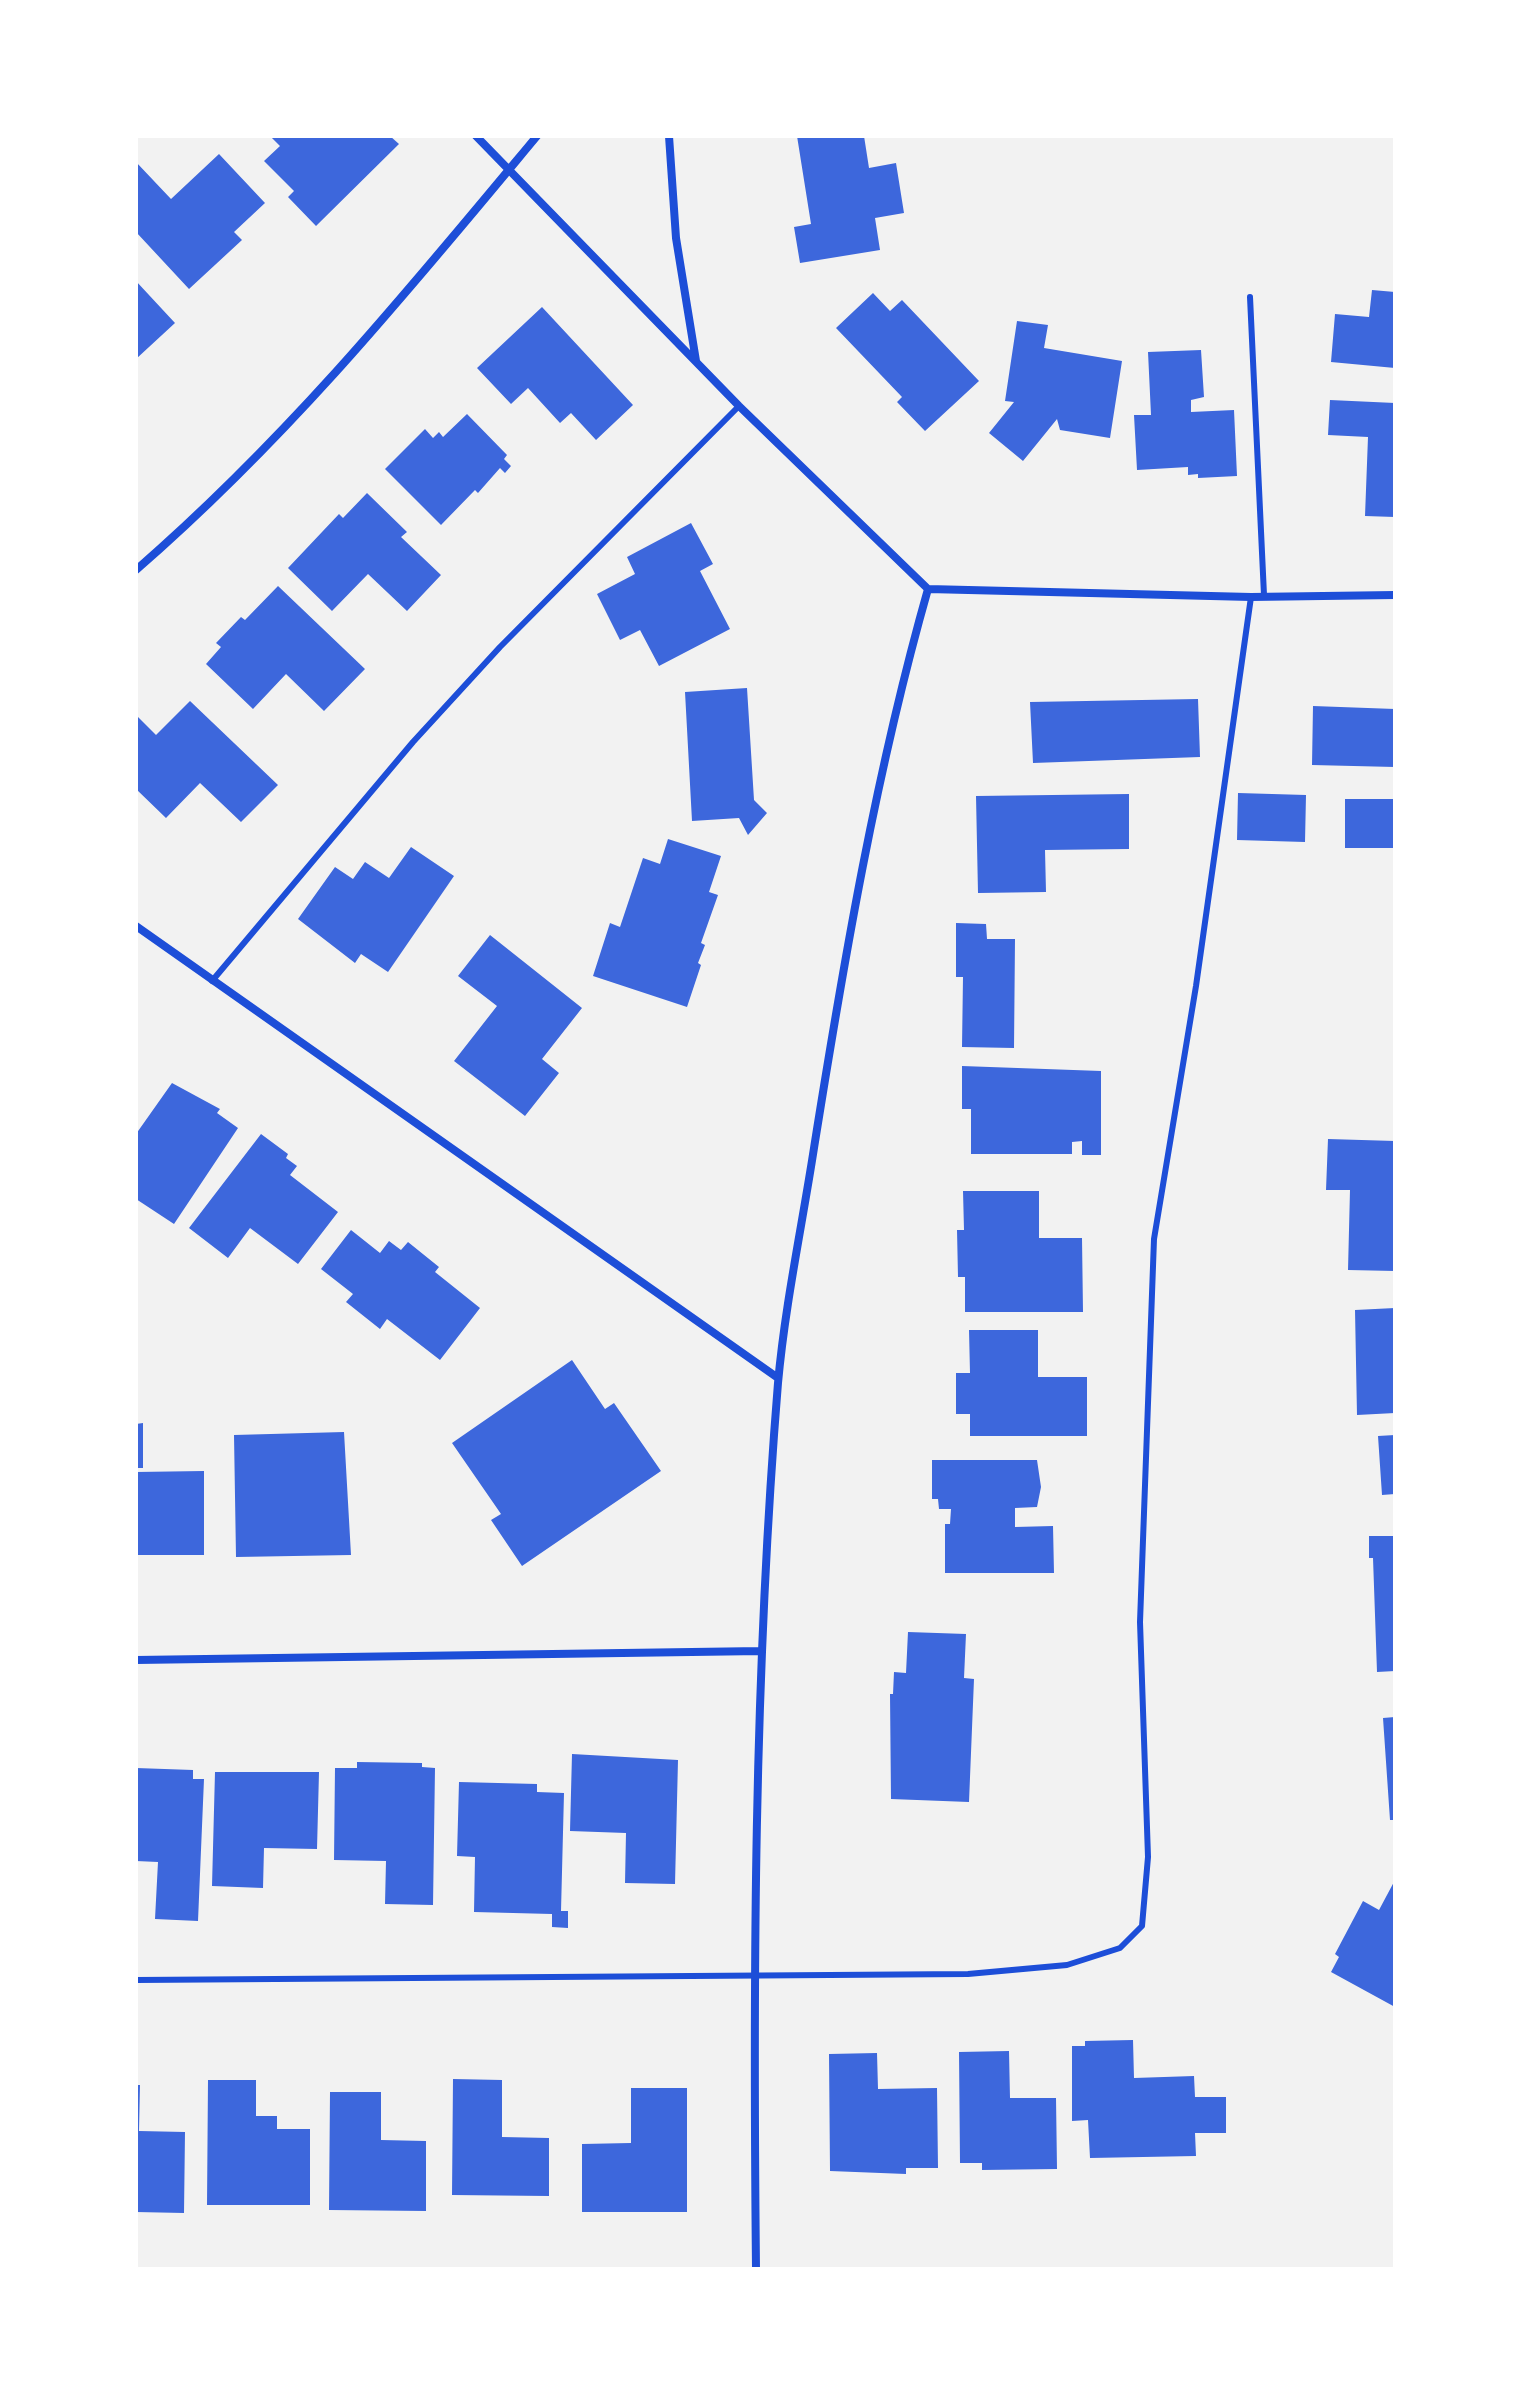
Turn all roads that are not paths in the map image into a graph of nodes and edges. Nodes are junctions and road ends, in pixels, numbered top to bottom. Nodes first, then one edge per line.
1 (476, 136) edge
2 (537, 136) edge
3 (669, 136) edge
4 (509, 170) junction
5 (1250, 297) dead end
6 (696, 361) junction
7 (739, 406) junction
8 (136, 570) edge
9 (928, 589) junction
10 (1264, 595) junction
11 (1395, 595) edge
12 (1251, 597) junction
13 (136, 926) edge
14 (212, 981) junction
15 (778, 1378) junction
16 (761, 1651) junction
17 (136, 1660) edge
18 (753, 1974) junction
19 (136, 1980) edge
20 (756, 2269) edge

1 - 4 street
2 - 4 street
3 - 6 street
4 - 6 street
4 - 8 street
5 - 10 lane
6 - 7 street
7 - 9 street
7 - 14 lane
9 - 12 street
9 - 15 street
10 - 11 street
10 - 12 street
12 - 18 lane
13 - 14 street
14 - 15 street
15 - 16 street
16 - 17 street
16 - 18 street
18 - 19 lane
18 - 20 street

